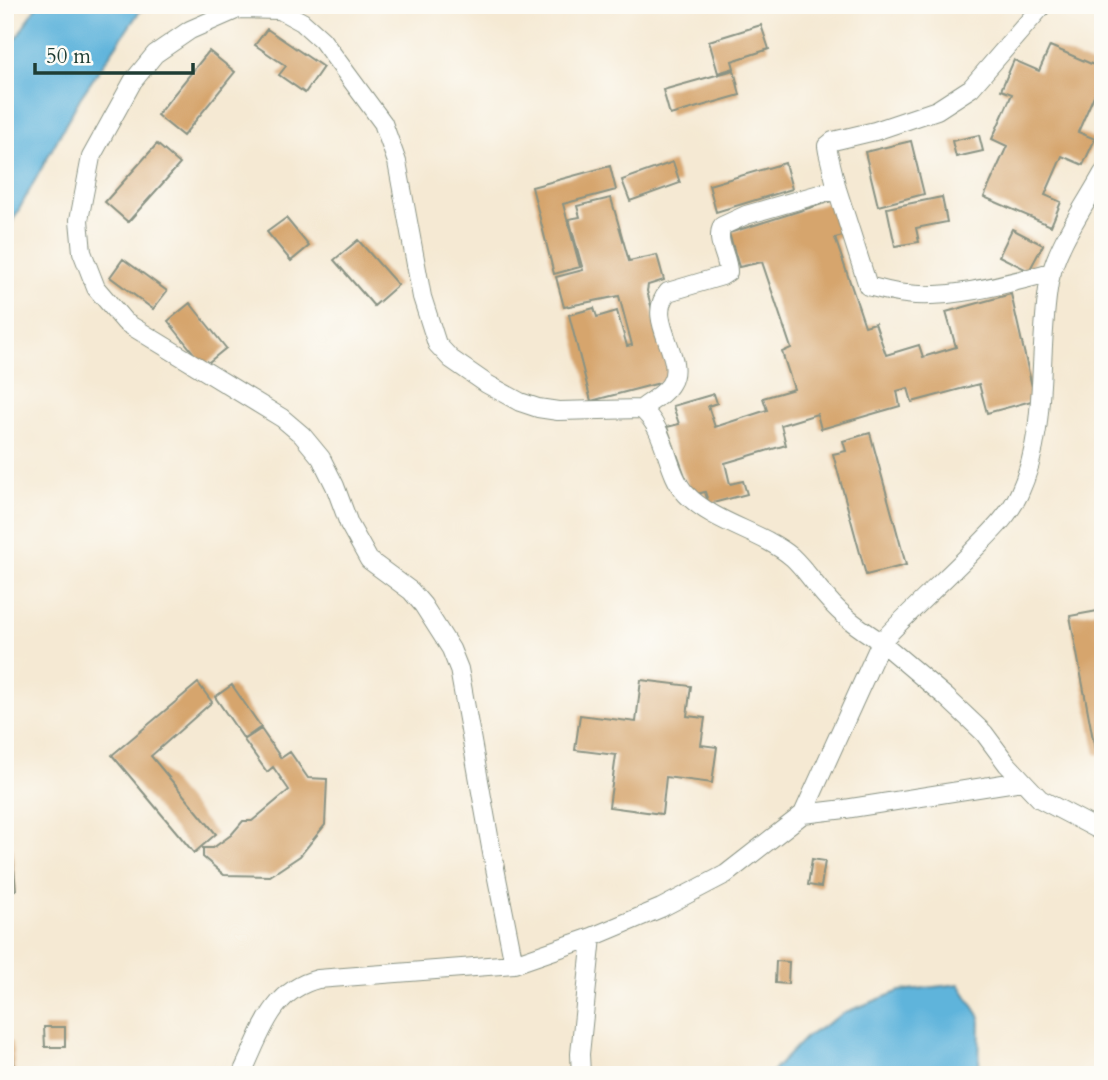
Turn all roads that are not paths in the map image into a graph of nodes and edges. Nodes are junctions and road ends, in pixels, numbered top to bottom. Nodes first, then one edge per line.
1 (1043, 5) edge
2 (1103, 173) edge
3 (837, 189) junction
4 (1052, 272) junction
5 (641, 409) junction
6 (881, 642) junction
7 (1022, 781) junction
8 (803, 814) junction
9 (1103, 832) edge
10 (592, 937) junction
11 (514, 964) junction
12 (241, 1075) edge
13 (581, 1075) edge

1 - 3 street
2 - 4 street
3 - 4 street
3 - 5 street
4 - 6 street
5 - 6 street
5 - 11 street
6 - 7 street
6 - 8 street
7 - 8 street
7 - 9 street
8 - 10 street
10 - 11 street
10 - 13 street
11 - 12 street

